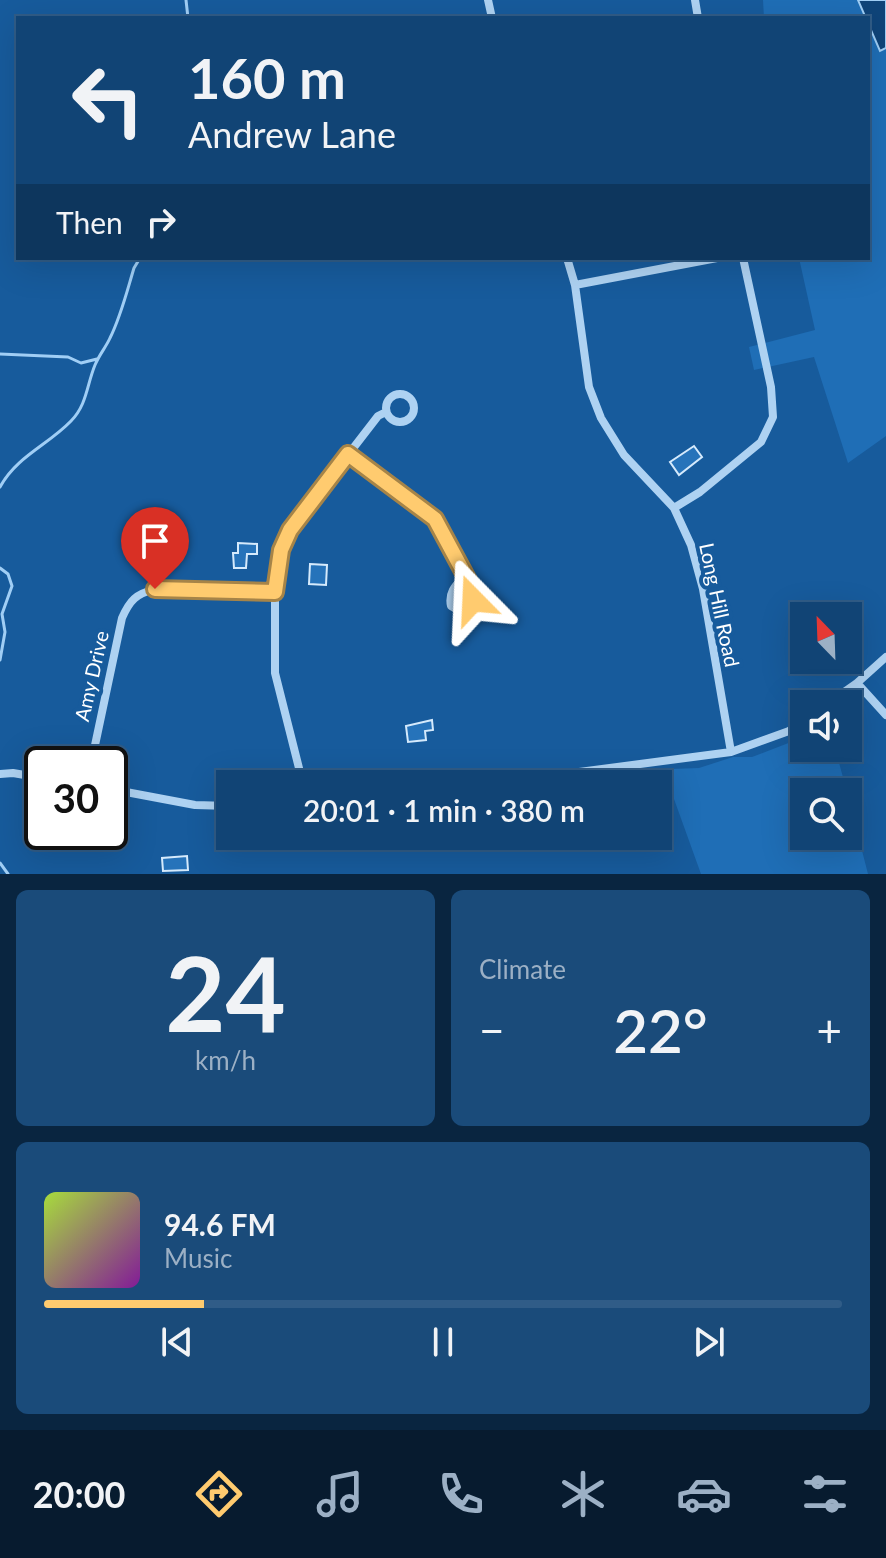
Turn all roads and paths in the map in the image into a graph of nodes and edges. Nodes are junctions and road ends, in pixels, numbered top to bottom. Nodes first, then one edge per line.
1 (568, 260) edge
2 (706, 260) edge
3 (743, 260) edge
4 (575, 285) junction
5 (386, 412) dead end
6 (348, 454) junction
7 (674, 508) junction
8 (465, 575) dead end
9 (275, 592) junction
10 (886, 657) edge
11 (857, 683) junction
12 (847, 690) edge
13 (886, 715) edge
14 (790, 730) edge
15 (95, 746) edge
16 (731, 752) junction
17 (299, 770) edge
18 (594, 770) edge
19 (0, 774) edge
20 (24, 775) edge
21 (128, 792) edge
22 (216, 806) edge

1 - 4 street, Long Hill Road
2 - 4 street
3 - 7 street
4 - 7 street, Long Hill Road
5 - 6 street
6 - 8 street
6 - 9 street
7 - 16 street, Long Hill Road
9 - 15 street, Amy Drive
9 - 17 street
10 - 11 street
11 - 12 street
11 - 13 street
14 - 16 street
16 - 18 street
19 - 20 street
21 - 22 street

